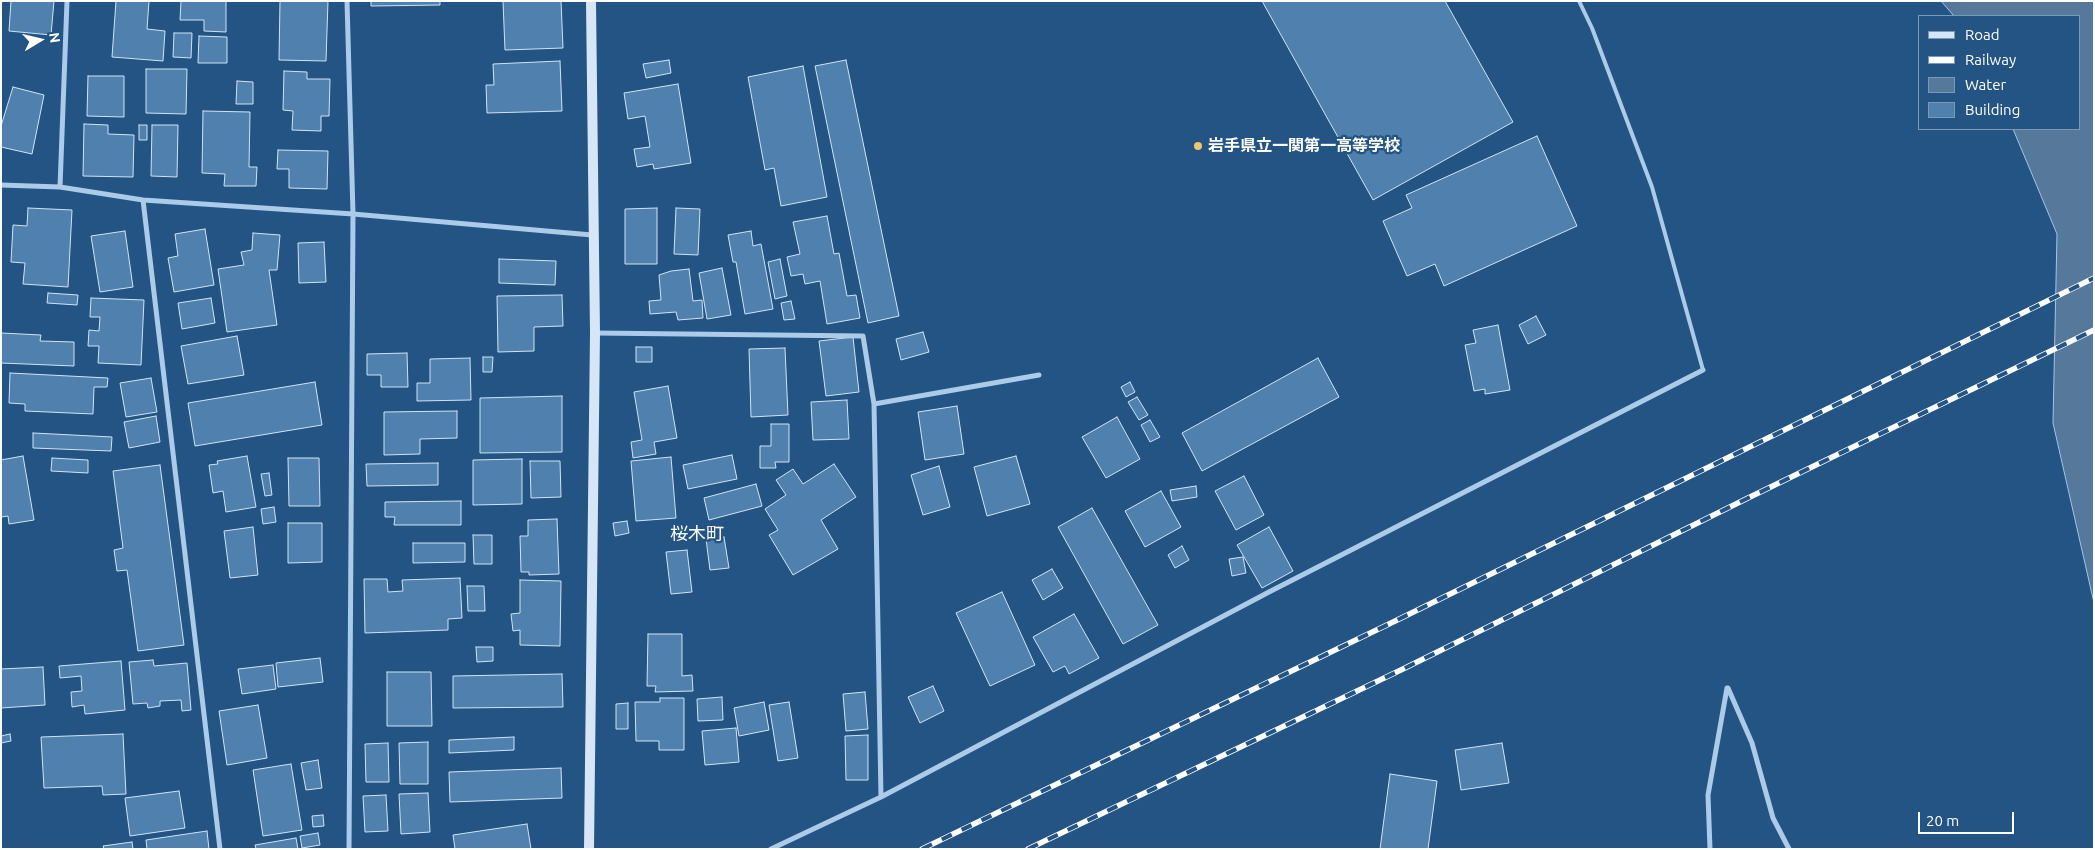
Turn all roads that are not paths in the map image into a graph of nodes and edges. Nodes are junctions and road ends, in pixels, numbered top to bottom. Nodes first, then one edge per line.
1 (68, 1) edge
2 (347, 1) edge
3 (591, 1) edge
4 (1579, 1) edge
5 (1, 185) edge
6 (60, 187) junction
7 (143, 200) junction
8 (353, 214) junction
9 (592, 235) junction
10 (595, 333) junction
11 (1703, 370) joint
12 (1039, 375) dead end
13 (874, 404) junction
14 (881, 797) junction
15 (220, 849) edge
16 (349, 849) edge
17 (590, 849) edge
18 (771, 849) edge
19 (1710, 849) edge
20 (1789, 849) edge

1 - 6 street
2 - 8 street
3 - 9 street
4 - 11 lane
5 - 6 street
6 - 7 street
7 - 8 street
7 - 15 street
8 - 9 street
8 - 16 street
9 - 10 street
10 - 13 street
10 - 17 street
11 - 14 street
12 - 13 street
13 - 14 street
14 - 18 street
19 - 20 street

